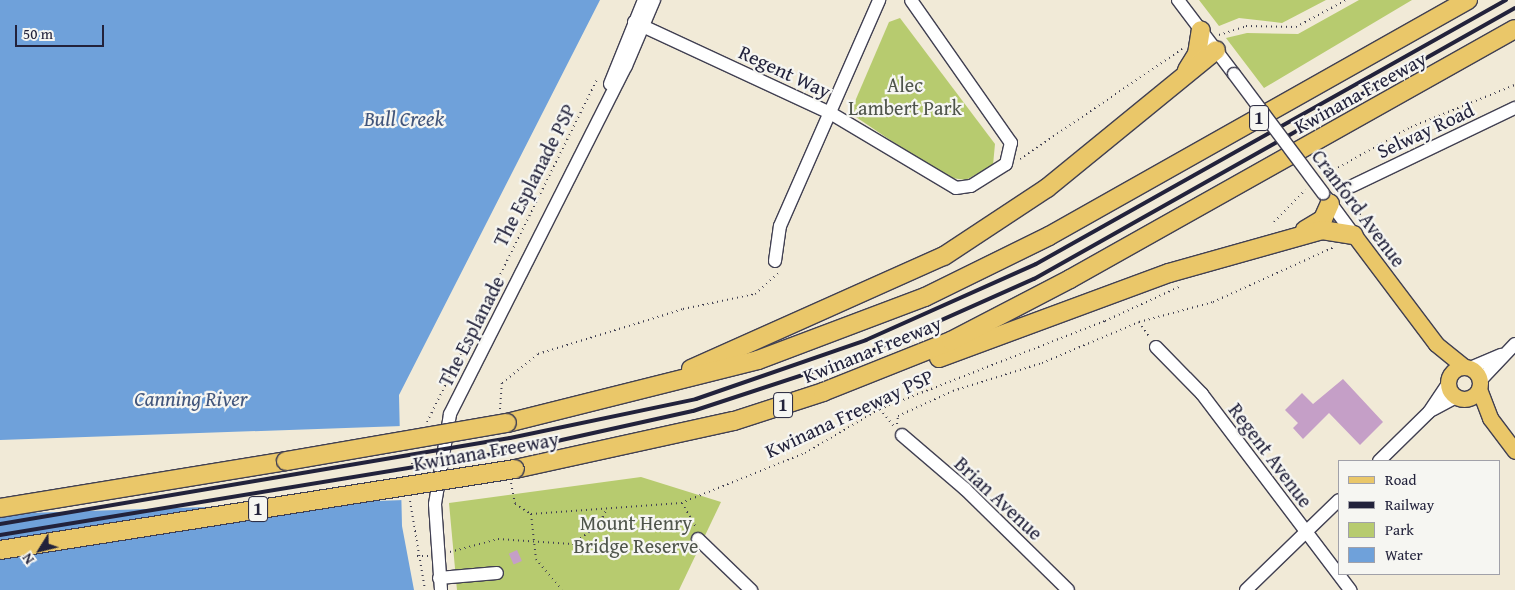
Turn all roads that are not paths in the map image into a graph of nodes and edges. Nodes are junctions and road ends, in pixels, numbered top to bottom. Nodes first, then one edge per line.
1 (644, 0) edge
2 (654, 0) edge
3 (879, 0) edge
4 (912, 0) edge
5 (1178, 0) edge
6 (1468, 0) edge
7 (638, 24) junction
8 (1515, 31) edge
9 (1212, 39) junction
10 (1180, 80) junction
11 (1515, 108) edge
12 (832, 114) junction
13 (1352, 186) road end
14 (1327, 198) junction
15 (1354, 235) junction
16 (1294, 236) junction
17 (775, 261) road end
18 (1436, 344) junction
19 (1515, 344) edge
20 (1156, 348) road end
21 (1501, 354) junction
22 (1467, 367) junction
23 (1448, 381) junction
24 (1479, 385) junction
25 (645, 389) junction
26 (1461, 398) junction
27 (1429, 412) junction
28 (1490, 418) junction
29 (902, 435) road end
30 (1515, 451) edge
31 (1379, 460) edge
32 (518, 471) junction
33 (1338, 501) edge
34 (0, 508) edge
35 (1306, 532) junction
36 (698, 539) road end
37 (0, 550) edge
38 (497, 573) dead end
39 (1338, 574) edge
40 (1339, 575) edge
41 (440, 584) edge
42 (751, 590) edge
43 (1068, 590) edge
44 (1246, 590) edge
45 (1350, 590) edge

1 - 7 street, The Esplanade
2 - 7 street, The Esplanade
3 - 12 street
4 - 12 street, Regent Way
5 - 9 street, Cranford Avenue
6 - 25 highway, Kwinana Freeway / 1
7 - 12 street, Regent Way
7 - 41 street, The Esplanade
8 - 32 highway, Kwinana Freeway / 1
9 - 10 highway
9 - 10 highway
9 - 14 street, Cranford Avenue, bridge
10 - 25 highway
11 - 13 street, Selway Road
12 - 17 street
14 - 15 street, Cranford Avenue
14 - 16 highway
15 - 16 highway
15 - 18 main road, Cranford Avenue
16 - 32 highway
18 - 22 main road, Cranford Avenue
18 - 23 main road, Cranford Avenue
19 - 21 street
20 - 35 street, Regent Avenue
21 - 22 street
21 - 24 street
22 - 23 main road
22 - 24 main road, Cranford Avenue
23 - 26 main road, Cranford Avenue
23 - 27 street
24 - 26 main road
24 - 28 main road, Cranford Avenue
25 - 34 highway, Kwinana Freeway / 1, bridge
26 - 27 street
26 - 28 main road, Cranford Avenue
27 - 31 street
28 - 30 main road, Cranford Avenue
29 - 43 street, Brian Avenue
32 - 37 highway, Kwinana Freeway / 1, bridge
33 - 35 street
35 - 39 street, Regent Avenue
35 - 44 street
36 - 42 street
38 - 41 street
40 - 45 street, Regent Avenue

